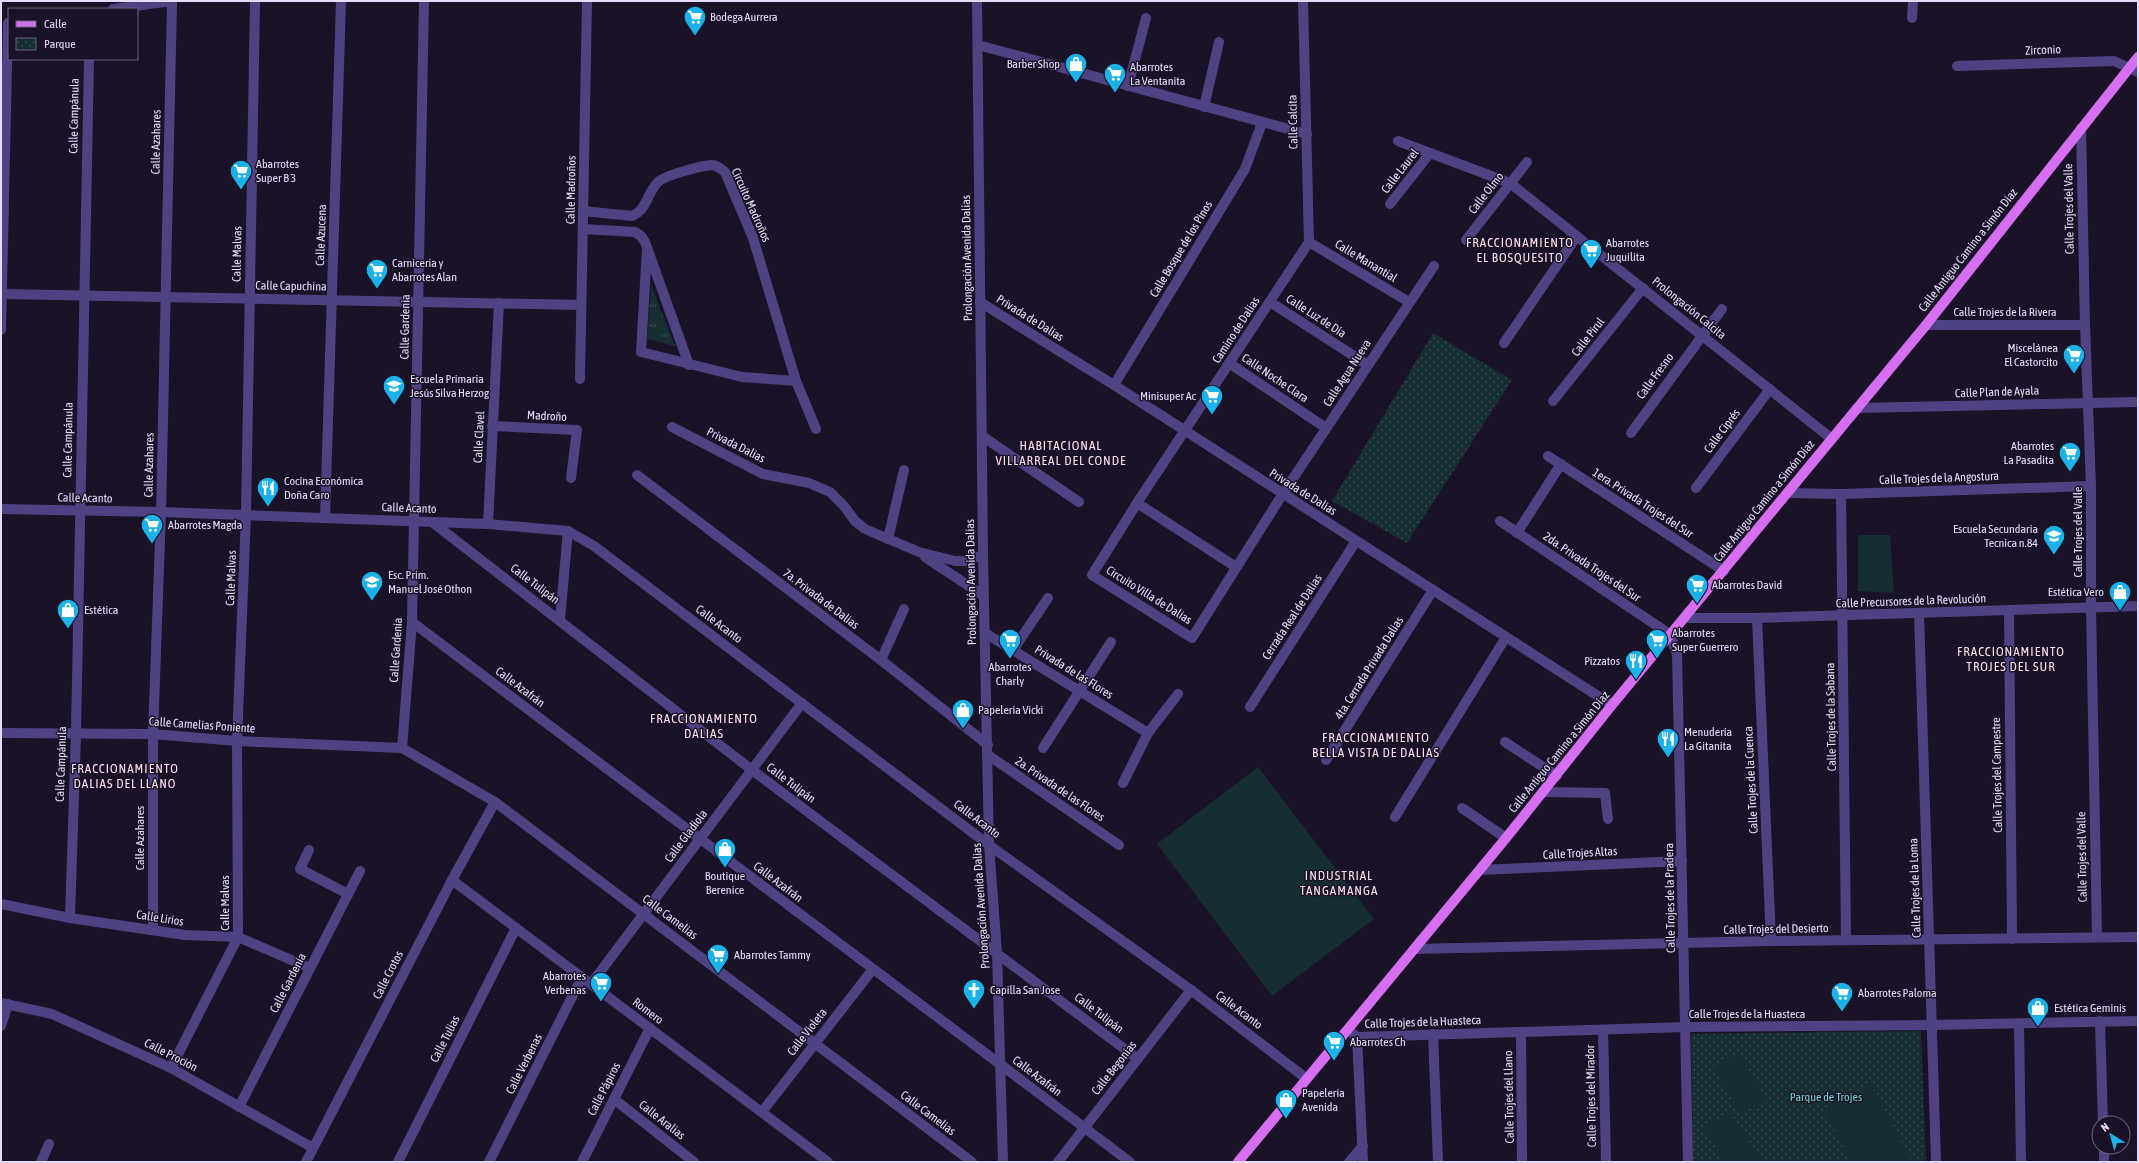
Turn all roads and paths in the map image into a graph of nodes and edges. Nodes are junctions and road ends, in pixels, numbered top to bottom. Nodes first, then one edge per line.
1 (171, 1) edge
2 (255, 1) edge
3 (341, 1) edge
4 (424, 1) edge
5 (587, 1) edge
6 (977, 1) edge
7 (1303, 1) edge
8 (1913, 1) edge
9 (120, 8) edge
10 (1146, 18) dead end
11 (1912, 18) dead end
12 (6, 24) edge
13 (1219, 42) dead end
14 (978, 45) junction
15 (2138, 57) edge
16 (89, 60) edge
17 (1957, 66) dead end
18 (2128, 69) junction
19 (2138, 72) edge
20 (1128, 86) junction
21 (1204, 107) junction
22 (1262, 123) junction
23 (2081, 128) junction
24 (1307, 134) junction
25 (1398, 141) dead end
26 (1430, 153) junction
27 (1526, 162) dead end
28 (1510, 184) junction
29 (1390, 204) dead end
30 (583, 211) junction
31 (583, 229) junction
32 (1577, 236) junction
33 (1466, 240) dead end
34 (1309, 242) junction
35 (647, 249) junction
36 (1434, 266) dead end
37 (1643, 288) junction
38 (1, 294) edge
39 (83, 295) junction
40 (166, 297) junction
41 (249, 298) junction
42 (332, 300) junction
43 (418, 302) junction
44 (980, 302) junction
45 (1270, 302) junction
46 (1409, 302) junction
47 (499, 303) junction
48 (581, 305) junction
49 (1722, 309) dead end
50 (1926, 325) junction
51 (2085, 325) junction
52 (1, 330) edge
53 (1701, 335) junction
54 (1504, 343) dead end
55 (1229, 363) junction
56 (689, 365) junction
57 (1368, 365) junction
58 (580, 379) dead end
59 (796, 381) junction
60 (1114, 385) junction
61 (1770, 389) junction
62 (1553, 401) dead end
63 (2088, 402) junction
64 (2138, 402) edge
65 (1857, 408) junction
66 (492, 426) junction
67 (672, 427) dead end
68 (816, 428) dead end
69 (1326, 428) junction
70 (1184, 431) junction
71 (1631, 433) dead end
72 (982, 436) junction
73 (1832, 439) junction
74 (1548, 456) dead end
75 (1561, 464) junction
76 (904, 470) dead end
77 (637, 475) dead end
78 (571, 478) dead end
79 (2091, 486) junction
80 (1696, 488) dead end
81 (1788, 493) junction
82 (1841, 494) junction
83 (1282, 495) junction
84 (1079, 502) dead end
85 (1137, 503) junction
86 (1, 509) edge
87 (80, 510) junction
88 (160, 512) junction
89 (246, 516) junction
90 (325, 518) junction
91 (1500, 521) dead end
92 (414, 522) junction
93 (432, 522) junction
94 (488, 524) junction
95 (568, 531) junction
96 (1517, 533) junction
97 (888, 539) junction
98 (1356, 541) junction
99 (919, 552) junction
100 (983, 555) junction
101 (1236, 567) junction
102 (1724, 571) junction
103 (1433, 590) junction
104 (984, 596) junction
105 (1048, 598) dead end
106 (2138, 606) edge
107 (2091, 608) junction
108 (904, 609) dead end
109 (2009, 611) junction
110 (1919, 613) junction
111 (1843, 616) junction
112 (1684, 618) junction
113 (1757, 618) junction
114 (560, 619) junction
115 (412, 622) junction
116 (985, 633) junction
117 (1670, 635) junction
118 (1506, 637) junction
119 (1111, 642) dead end
120 (1013, 650) junction
121 (881, 660) junction
122 (1079, 691) junction
123 (1178, 694) dead end
124 (802, 703) junction
125 (1612, 705) junction
126 (1250, 706) dead end
127 (1, 733) edge
128 (76, 733) junction
129 (153, 734) junction
130 (1148, 734) junction
131 (237, 741) junction
132 (1505, 742) dead end
133 (988, 745) junction
134 (402, 748) junction
135 (1043, 748) dead end
136 (988, 756) junction
137 (1326, 760) dead end
138 (752, 770) junction
139 (1557, 776) junction
140 (1123, 784) dead end
141 (1544, 792) junction
142 (495, 802) junction
143 (1462, 808) dead end
144 (1395, 817) dead end
145 (1608, 819) dead end
146 (1506, 838) junction
147 (700, 839) junction
148 (989, 845) junction
149 (1119, 845) dead end
150 (309, 850) dead end
151 (1682, 861) junction
152 (1480, 870) junction
153 (360, 871) dead end
154 (452, 880) junction
155 (348, 894) junction
156 (1, 904) edge
157 (644, 914) junction
158 (70, 918) junction
159 (516, 928) junction
160 (153, 930) junction
161 (238, 937) junction
162 (2097, 937) junction
163 (2138, 937) edge
164 (2012, 939) junction
165 (1846, 940) junction
166 (1929, 940) junction
167 (1771, 941) junction
168 (1684, 944) junction
169 (1414, 949) junction
170 (997, 952) junction
171 (310, 968) junction
172 (873, 969) junction
173 (582, 977) junction
174 (591, 984) junction
175 (1191, 990) junction
176 (4, 1004) edge
177 (2100, 1021) junction
178 (2138, 1021) edge
179 (2019, 1024) junction
180 (1, 1026) edge
181 (1932, 1026) junction
182 (1685, 1027) junction
183 (650, 1028) junction
184 (1348, 1030) junction
185 (1603, 1030) junction
186 (1521, 1032) junction
187 (1433, 1034) junction
188 (1357, 1037) junction
189 (815, 1044) junction
190 (1138, 1059) junction
191 (1000, 1065) junction
192 (171, 1068) junction
193 (1307, 1079) junction
194 (614, 1099) junction
195 (239, 1106) junction
196 (762, 1112) junction
197 (2103, 1115) edge
198 (1084, 1128) junction
199 (49, 1144) dead end
200 (1363, 1146) junction
201 (313, 1148) junction
202 (41, 1162) edge
203 (307, 1162) edge
204 (398, 1162) edge
205 (489, 1162) edge
206 (582, 1162) edge
207 (694, 1162) edge
208 (828, 1162) edge
209 (972, 1162) edge
210 (1003, 1162) edge
211 (1058, 1162) edge
212 (1130, 1162) edge
213 (1238, 1162) edge
214 (1349, 1162) edge
215 (1363, 1162) edge
216 (1438, 1162) edge
217 (1522, 1162) edge
218 (1606, 1162) edge
219 (1688, 1162) edge
220 (1936, 1162) edge
221 (2021, 1162) edge

1 - 9 street
1 - 40 street, Calle Azahares
2 - 41 street, Calle Malvas
3 - 42 street, Calle Azucena
4 - 43 street, Calle Gardenia
5 - 30 street, Calle Madroños
6 - 14 street, Prolongación Avenida Dalias
7 - 24 street, Calle Calcita
8 - 11 street
10 - 20 street
12 - 38 street
13 - 21 street
14 - 20 street
14 - 44 street, Prolongación Avenida Dalias
15 - 18 main road, Calle Antiguo Camino a Simón Díaz
16 - 39 street, Calle Campánula
17 - 18 street, Zirconio
18 - 19 street, Zirconio
18 - 23 main road, Calle Antiguo Camino a Simón Díaz
20 - 21 street
21 - 22 street
22 - 24 street
22 - 60 street, Calle Bosque de los Pinos
23 - 50 main road, Calle Antiguo Camino a Simón Díaz
23 - 51 street, Calle Trojes del Valle
24 - 34 street, Calle Calcita
25 - 26 street, Prolongación Calcita
26 - 28 street, Prolongación Calcita
26 - 29 street, Calle Laurel
27 - 28 street, Calle Olmo
28 - 32 street, Prolongación Calcita
28 - 33 street, Calle Olmo
30 - 31 street, Calle Madroños
30 - 59 street, Circuito Madroños
31 - 35 street
31 - 48 street, Calle Madroños
32 - 37 street, Prolongación Calcita
32 - 54 street
34 - 45 street, Camino de Dalias
34 - 46 street, Calle Manantial
35 - 56 street
35 - 56 street
36 - 46 street, Calle Agua Nueva
37 - 53 street, Prolongación Calcita
37 - 62 street, Calle Pirul
38 - 39 street, Calle Capuchina
38 - 52 street
39 - 40 street, Calle Capuchina
39 - 87 street, Calle Campánula
40 - 41 street, Calle Capuchina
40 - 88 street, Calle Azahares
41 - 42 street, Calle Capuchina
41 - 89 street, Calle Malvas
42 - 43 street, Calle Capuchina
42 - 90 street, Calle Azucena
43 - 47 street, Calle Capuchina
43 - 92 street, Calle Gardenia
44 - 60 street, Privada de Dalias
44 - 72 street, Prolongación Avenida Dalias
45 - 55 street, Camino de Dalias
45 - 57 street, Calle Luz de Día
46 - 57 street, Calle Agua Nueva
47 - 48 street, Calle Capuchina
47 - 66 street, Calle Clavel
48 - 58 street, Calle Madroños
49 - 53 street, Calle Fresno
50 - 51 street, Calle Trojes de la Rivera
50 - 65 main road, Calle Antiguo Camino a Simón Díaz
51 - 63 street, Calle Trojes del Valle
53 - 61 street, Prolongación Calcita
53 - 71 street, Calle Fresno
55 - 69 street, Calle Noche Clara
55 - 70 street, Camino de Dalias
56 - 59 street
57 - 69 street, Calle Agua Nueva
59 - 68 street, Circuito Madroños
60 - 70 street, Privada de Dalias
61 - 73 street, Prolongación Calcita
61 - 80 street, Calle Ciprés
63 - 64 street, Calle Plan de Ayala
63 - 65 street, Calle Plan de Ayala
63 - 79 street, Calle Trojes del Valle
65 - 73 main road, Calle Antiguo Camino a Simón Díaz
66 - 78 street, Madroño
66 - 94 street, Calle Clavel
67 - 97 street, Privada Dalias
69 - 83 street, Calle Agua Nueva
70 - 83 street, Privada de Dalias
70 - 85 street, Circuito Villa de Dalias
72 - 84 street
72 - 100 street, Prolongación Avenida Dalias
73 - 81 main road, Calle Antiguo Camino a Simón Díaz
74 - 75 street, 1era. Privada Trojes del Sur
75 - 96 street
75 - 102 street, 1era. Privada Trojes del Sur
76 - 97 street
77 - 121 street, 7a. Privada de Dalias
79 - 82 street, Calle Trojes de la Angostura
79 - 107 street, Calle Trojes del Valle
81 - 82 street, Calle Trojes de la Angostura
81 - 102 main road, Calle Antiguo Camino a Simón Díaz
82 - 111 street, Calle Trojes de la Sabana
83 - 98 street, Privada de Dalias
83 - 101 street, Circuito Villa de Dalias
85 - 101 street
85 - 101 street, Circuito Villa de Dalias
86 - 87 street, Calle Acanto
87 - 88 street, Calle Acanto
87 - 128 street, Calle Campánula
88 - 89 street, Calle Acanto
88 - 129 street, Calle Azahares
89 - 90 street, Calle Acanto
89 - 131 street, Calle Malvas
90 - 92 street, Calle Acanto
91 - 96 street, 2da. Privada Trojes del Sur
92 - 93 street, Calle Acanto
92 - 115 street, Calle Gardenia
93 - 94 street, Calle Acanto
93 - 114 street, Calle Tulipán
94 - 95 street, Calle Acanto
95 - 114 street
95 - 124 street, Calle Acanto
96 - 117 street, 2da. Privada Trojes del Sur
97 - 99 street, Privada Dalias
98 - 103 street, Privada de Dalias
98 - 126 street, Cerrada Real de Dalias
99 - 100 street, Privada Dalias
99 - 104 street, Privada Dalias
100 - 104 street, Prolongación Avenida Dalias
102 - 112 main road, Calle Antiguo Camino a Simón Díaz
103 - 118 street, Privada de Dalias
103 - 137 street, 4ta. Cerrada Privada Dalias
104 - 116 street, Prolongación Avenida Dalias
105 - 120 street
106 - 107 street, Calle Precursores de la Revolución
107 - 109 street, Calle Precursores de la Revolución
107 - 162 street, Calle Trojes del Valle
108 - 121 street
109 - 110 street, Calle Precursores de la Revolución
109 - 164 street, Calle Trojes del Campestre
110 - 111 street, Calle Precursores de la Revolución
110 - 166 street, Calle Trojes de la Loma
111 - 113 street, Calle Precursores de la Revolución
111 - 165 street, Calle Trojes de la Sabana
112 - 113 street, Calle Precursores de la Revolución
112 - 117 main road, Calle Antiguo Camino a Simón Díaz
113 - 167 street, Calle Trojes de la Cuenca
114 - 138 street, Calle Tulipán
115 - 134 street, Calle Gardenia
115 - 147 street, Calle Azafrán
116 - 120 street, Privada de las Flores
116 - 133 street, Prolongación Avenida Dalias
117 - 125 main road, Calle Antiguo Camino a Simón Díaz
117 - 151 street, Calle Trojes de la Pradera
118 - 125 street, Privada de Dalias
118 - 144 street
119 - 122 street
120 - 122 street, Privada de las Flores
121 - 133 street, 7a. Privada de Dalias
122 - 130 street, Privada de las Flores
122 - 135 street
123 - 130 street
124 - 138 street, Calle Gladiola
124 - 148 street, Calle Acanto
125 - 139 main road, Calle Antiguo Camino a Simón Díaz
127 - 128 street, Calle Camelias Poniente
128 - 129 street, Calle Camelias Poniente
128 - 158 street, Calle Campánula
129 - 131 street, Calle Camelias Poniente
129 - 160 street, Calle Azahares
130 - 140 street
131 - 134 street, Calle Camelias Poniente
131 - 161 street, Calle Malvas
132 - 139 street
133 - 136 street, Prolongación Avenida Dalias
134 - 142 street, Calle Camelias
136 - 148 street, Prolongación Avenida Dalias
136 - 149 street, 2a. Privada de las Flores
138 - 147 street, Calle Gladiola
138 - 170 street, Calle Tulipán
139 - 141 main road, Calle Antiguo Camino a Simón Díaz
141 - 145 street
141 - 146 main road, Calle Antiguo Camino a Simón Díaz
142 - 154 street, Calle Crotos
142 - 157 street, Calle Camelias
143 - 146 street
146 - 152 main road, Calle Antiguo Camino a Simón Díaz
147 - 157 street, Calle Gladiola
147 - 172 street, Calle Azafrán
148 - 170 street, Prolongación Avenida Dalias
148 - 175 street, Calle Acanto
150 - 155 street
151 - 152 street, Calle Trojes Altas
151 - 168 street, Calle Trojes de la Pradera
152 - 169 main road, Calle Antiguo Camino a Simón Díaz
153 - 155 street, Calle Gardenia
154 - 159 street, Romero
154 - 201 street, Calle Crotos
155 - 171 street, Calle Gardenia
156 - 158 street, Calle Lirios
157 - 174 street, Calle Gladiola
157 - 189 street, Calle Camelias
158 - 160 street, Calle Lirios
159 - 173 street, Romero
159 - 204 street, Calle Tulias
160 - 161 street, Calle Lirios
161 - 171 street, Calle Lirios
161 - 192 street, Calle Malvas
162 - 163 street, Calle Trojes del Desierto
162 - 164 street, Calle Trojes del Desierto
164 - 166 street, Calle Trojes del Desierto
165 - 166 street, Calle Trojes del Desierto
165 - 167 street, Calle Trojes del Desierto
166 - 181 street, Calle Trojes de la Loma
167 - 168 street, Calle Trojes del Desierto
168 - 169 street, Calle Trojes del Desierto
168 - 182 street, Calle Trojes de la Pradera
169 - 184 main road, Calle Antiguo Camino a Simón Díaz
170 - 190 street, Calle Tulipán
170 - 191 street, Prolongación Avenida Dalias
171 - 195 street, Calle Gardenia
172 - 189 street, Calle Violeta
172 - 191 street, Calle Azafrán
173 - 174 street, Romero
173 - 205 street, Calle Verbenas
174 - 183 street, Romero
175 - 190 street, Calle Begonias
175 - 193 street, Calle Acanto
176 - 180 street
176 - 192 street, Calle Proción
177 - 178 street, Calle Trojes de la Huasteca
177 - 179 street, Calle Trojes de la Huasteca
177 - 197 street
179 - 181 street, Calle Trojes de la Huasteca
179 - 221 street
181 - 182 street, Calle Trojes de la Huasteca
181 - 220 street, Calle Trojes de la Loma
182 - 185 street, Calle Trojes de la Huasteca
182 - 219 street, Calle Trojes de la Pradera
183 - 194 street, Calle Pápiros
183 - 196 street, Romero
184 - 188 street
184 - 193 main road, Calle Antiguo Camino a Simón Díaz
185 - 186 street, Calle Trojes de la Huasteca
185 - 218 street, Calle Trojes del Mirador
186 - 187 street, Calle Trojes de la Huasteca
186 - 217 street, Calle Trojes del Llano
187 - 188 street, Calle Trojes de la Huasteca
187 - 216 street
188 - 200 street
189 - 196 street, Calle Violeta
189 - 209 street, Calle Camelias
190 - 198 street, Calle Begonias
191 - 198 street, Calle Azafrán
191 - 210 street, Prolongación Avenida Dalias
192 - 195 street, Calle Proción
193 - 213 main road, Calle Antiguo Camino a Simón Díaz
194 - 206 street, Calle Pápiros
194 - 207 street, Calle Aralias
195 - 201 street, Calle Proción
196 - 208 street, Romero
198 - 211 street, Calle Begonias
198 - 212 street, Calle Azafrán
199 - 202 street
200 - 214 street
200 - 215 street
201 - 203 street, Calle Crotos

